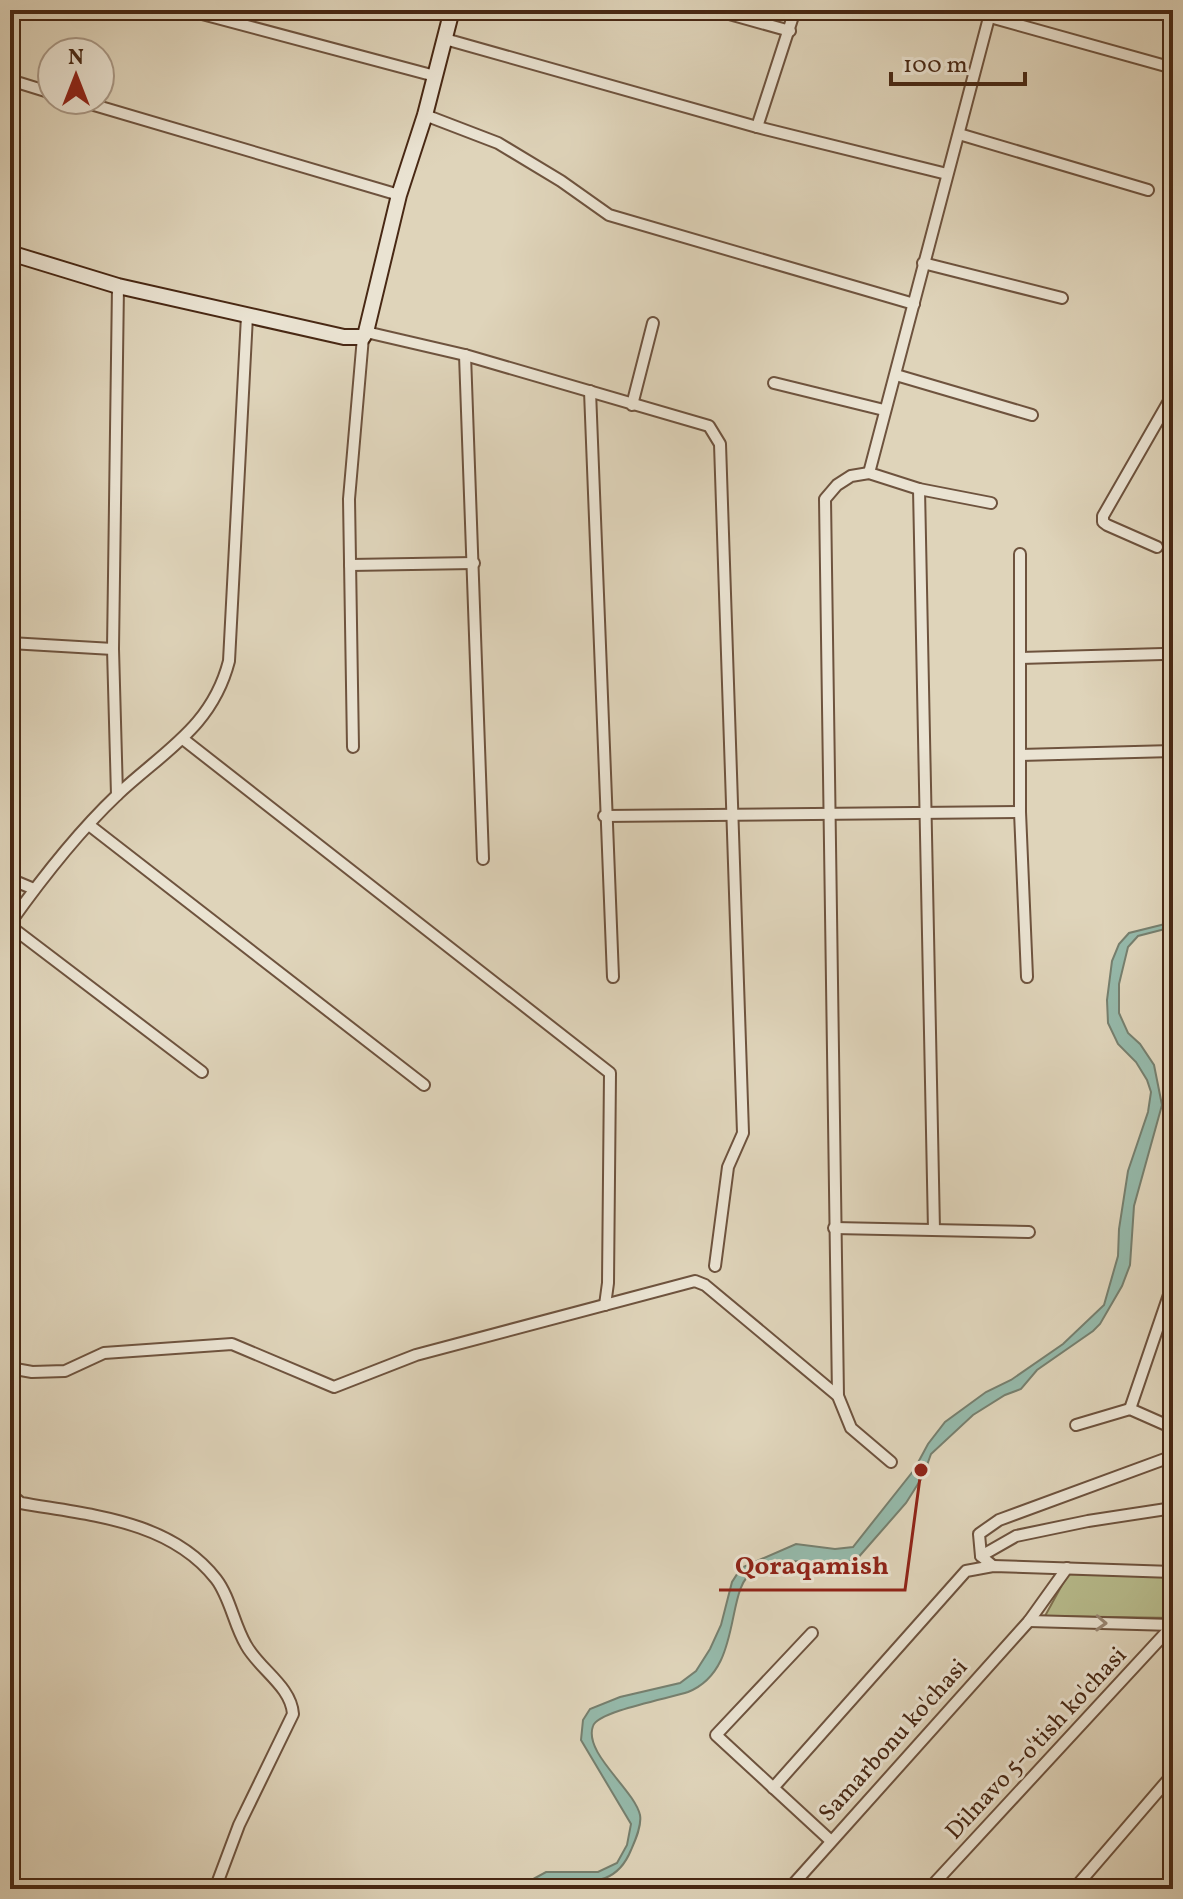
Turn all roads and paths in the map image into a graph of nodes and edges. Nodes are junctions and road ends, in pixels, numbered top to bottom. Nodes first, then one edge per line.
1 (187, 10) edge
2 (452, 10) edge
3 (715, 10) edge
4 (795, 10) edge
5 (990, 13) edge
6 (790, 31) junction
7 (445, 39) junction
8 (1173, 68) edge
9 (435, 76) junction
10 (10, 80) edge
11 (36, 88) edge
12 (116, 112) edge
13 (425, 115) junction
14 (757, 127) junction
15 (959, 134) junction
16 (947, 174) junction
17 (1148, 190) dead end
18 (399, 195) junction
19 (10, 253) edge
20 (923, 263) junction
21 (118, 286) junction
22 (1062, 298) dead end
23 (914, 304) junction
24 (247, 316) junction
25 (653, 323) dead end
26 (364, 334) junction
27 (465, 355) junction
28 (896, 375) junction
29 (774, 383) dead end
30 (590, 391) junction
31 (1173, 394) edge
32 (632, 405) junction
33 (884, 410) junction
34 (1169, 410) edge
35 (1032, 415) dead end
36 (869, 473) junction
37 (919, 489) junction
38 (991, 503) dead end
39 (1157, 547) dead end
40 (1020, 554) dead end
41 (474, 563) junction
42 (350, 565) junction
43 (10, 643) edge
44 (113, 649) junction
45 (1163, 654) dead end
46 (1020, 658) junction
47 (183, 739) junction
48 (353, 747) dead end
49 (1173, 751) edge
50 (1020, 755) junction
51 (117, 795) junction
52 (1020, 812) junction
53 (731, 813) junction
54 (924, 814) junction
55 (829, 815) junction
56 (604, 816) junction
57 (89, 825) junction
58 (483, 859) dead end
59 (10, 879) edge
60 (34, 889) junction
61 (10, 925) edge
62 (613, 977) dead end
63 (1027, 977) dead end
64 (202, 1072) dead end
65 (424, 1085) dead end
66 (834, 1228) junction
67 (934, 1230) junction
68 (1029, 1232) dead end
69 (715, 1266) dead end
70 (1173, 1283) edge
71 (605, 1305) junction
72 (10, 1368) edge
73 (838, 1396) junction
74 (1130, 1409) junction
75 (1076, 1425) dead end
76 (1173, 1428) edge
77 (1173, 1456) edge
78 (891, 1462) dead end
79 (10, 1494) edge
80 (1173, 1508) edge
81 (981, 1556) junction
82 (993, 1566) junction
83 (1067, 1568) junction
84 (1173, 1572) edge
85 (1029, 1621) junction
86 (1173, 1625) edge
87 (812, 1633) dead end
88 (1173, 1774) edge
89 (773, 1788) junction
90 (831, 1841) junction
91 (215, 1889) edge
92 (789, 1889) edge
93 (929, 1889) edge
94 (1074, 1889) edge

1 - 9 street
2 - 7 street
3 - 6 street
4 - 6 street
5 - 8 street
5 - 15 street
6 - 14 street
7 - 9 street
7 - 14 street
9 - 13 street
10 - 11 street
12 - 18 street
13 - 18 street
13 - 23 street
14 - 16 street
15 - 16 street
15 - 17 street
16 - 20 street
18 - 26 street
19 - 21 street
20 - 22 street
20 - 23 street
21 - 24 street
21 - 44 street
23 - 28 street
24 - 26 street
24 - 47 street
25 - 32 street
26 - 27 street
26 - 42 street
27 - 30 street
27 - 41 street
28 - 33 street
28 - 35 street
29 - 33 street
30 - 32 street
30 - 56 street
31 - 34 street
32 - 53 street
33 - 36 street
34 - 39 street
36 - 37 street
36 - 55 street
37 - 38 street
37 - 54 street
40 - 46 street
41 - 42 street
41 - 58 street
42 - 48 street
43 - 44 street
44 - 51 street
45 - 46 street
46 - 50 street
47 - 51 street
47 - 71 street
49 - 50 street
50 - 52 street
51 - 57 street
52 - 54 street
52 - 63 street
53 - 55 street
53 - 56 street
53 - 69 street
54 - 55 street
54 - 67 street
55 - 66 street
56 - 62 street
57 - 60 street
57 - 65 street
59 - 60 street
60 - 61 street
61 - 64 street
66 - 67 street
66 - 73 street
67 - 68 street
70 - 74 street
71 - 72 street
71 - 73 street
73 - 78 street
74 - 75 street
74 - 76 street
77 - 81 street
79 - 91 street
80 - 81 street
81 - 82 street
82 - 83 street
82 - 89 street
83 - 84 street
83 - 85 street, Samarbonu ko'chasi
85 -> 86 street
85 - 90 street, Samarbonu ko'chasi
86 - 93 street, Dilnavo 5-o'tish ko'chasi
87 - 89 street
88 - 94 street
89 - 90 street
90 - 92 street, Samarbonu ko'chasi

